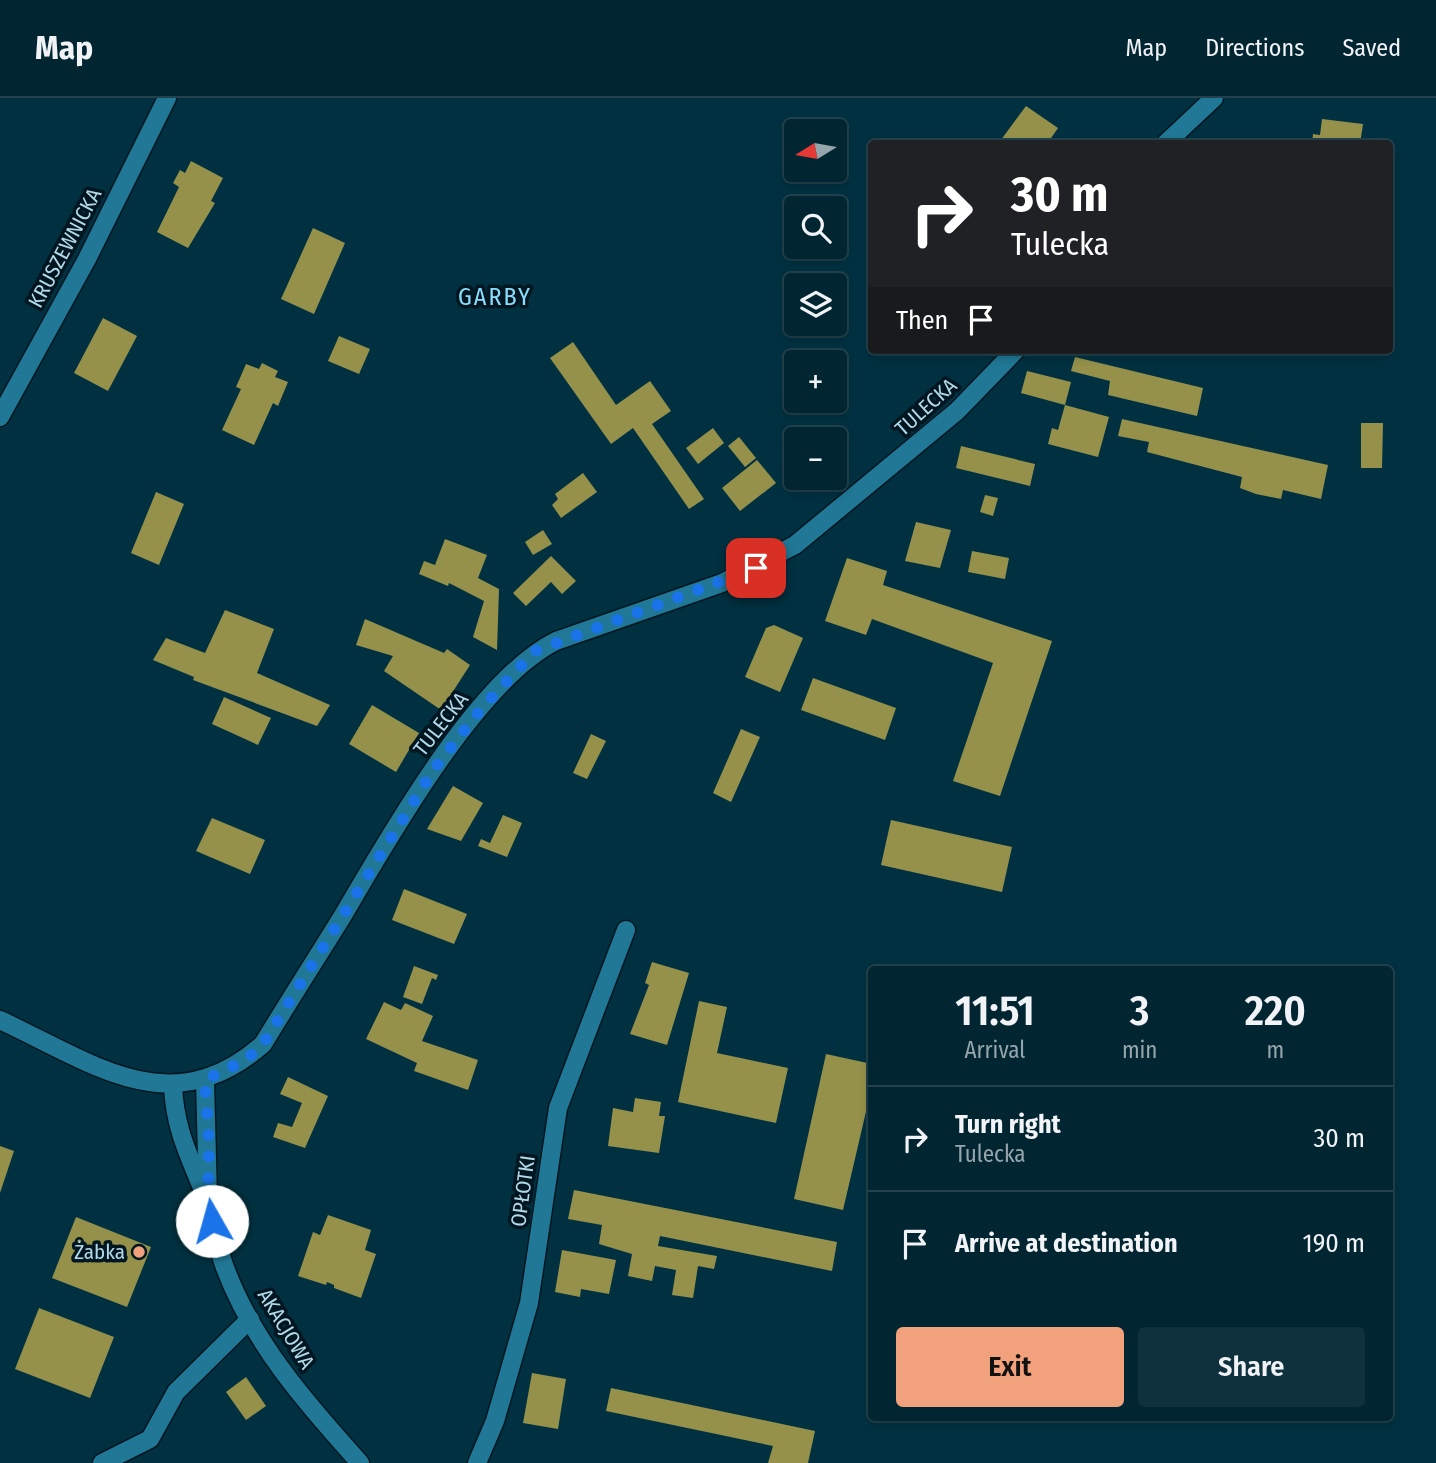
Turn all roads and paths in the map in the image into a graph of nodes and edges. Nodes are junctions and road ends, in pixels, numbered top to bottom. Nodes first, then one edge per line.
1 (167, 98) edge
2 (1214, 98) edge
3 (1169, 140) edge
4 (1012, 354) edge
5 (0, 417) edge
6 (626, 930) dead end
7 (0, 1020) edge
8 (205, 1080) junction
9 (173, 1086) junction
10 (208, 1200) junction
11 (250, 1319) junction
12 (102, 1463) edge
13 (360, 1463) edge
14 (477, 1463) edge

1 - 5 street, KRUSZEWNICKA
2 - 3 street
4 - 8 street, TULECKA
6 - 14 street, OPŁOTKI
7 - 9 street, TULECKA
8 - 9 street, TULECKA
8 - 10 street, AKACJOWA
9 - 10 street, AKACJOWA
10 - 11 street, AKACJOWA
11 - 12 street
11 - 13 street, AKACJOWA

